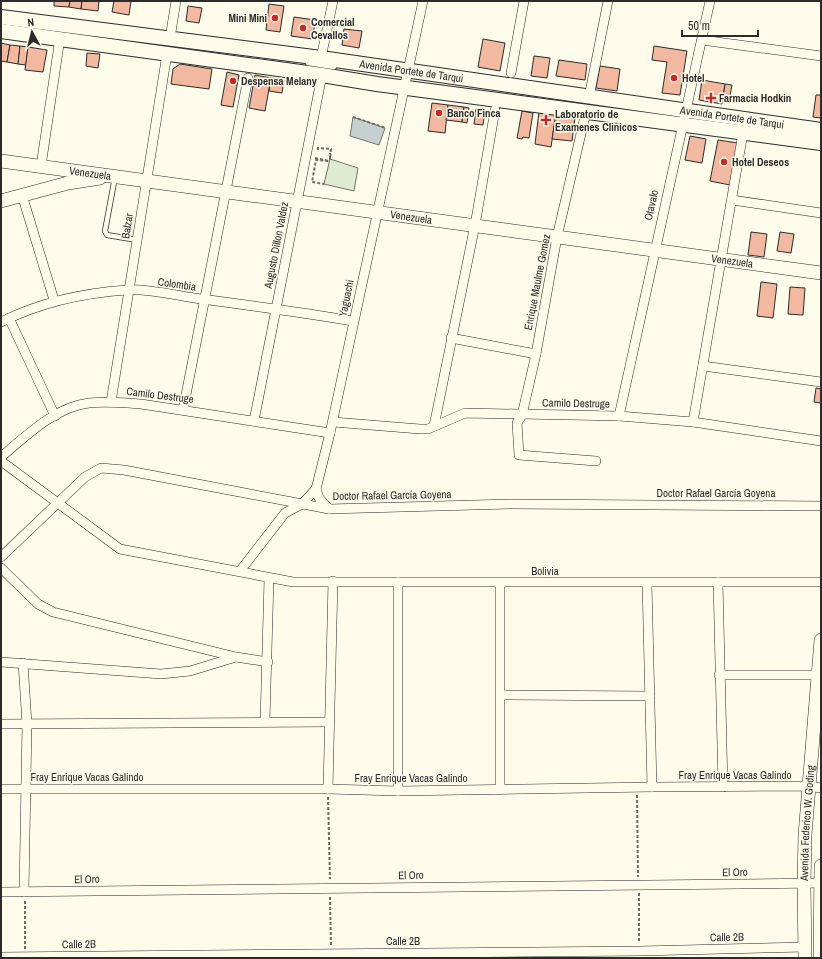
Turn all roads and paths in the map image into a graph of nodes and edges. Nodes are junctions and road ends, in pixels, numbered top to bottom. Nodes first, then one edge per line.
1 (176, 1) edge
2 (333, 1) edge
3 (424, 1) edge
4 (524, 1) edge
5 (608, 1) edge
6 (710, 1) edge
7 (1, 17) edge
8 (1, 21) edge
9 (1, 27) edge
10 (1, 31) edge
11 (60, 38) junction
12 (170, 38) junction
13 (702, 40) junction
14 (204, 49) dead end
15 (167, 54) junction
16 (821, 56) edge
17 (322, 58) junction
18 (305, 63) dead end
19 (336, 67) dead end
20 (511, 73) dead end
21 (322, 75) junction
22 (248, 78) dead end
23 (406, 79) junction
24 (589, 97) junction
25 (495, 110) dead end
26 (586, 112) junction
27 (353, 117) dead end
28 (684, 118) junction
29 (715, 121) dead end
30 (389, 123) dead end
31 (821, 130) edge
32 (743, 133) junction
33 (821, 134) edge
34 (821, 139) edge
35 (821, 143) edge
36 (330, 153) dead end
37 (1, 160) edge
38 (41, 166) junction
39 (116, 176) junction
40 (147, 180) junction
41 (324, 184) dead end
42 (225, 191) junction
43 (22, 194) junction
44 (732, 200) junction
45 (1, 201) edge
46 (297, 201) junction
47 (377, 212) junction
48 (821, 213) edge
49 (475, 225) junction
50 (557, 237) junction
51 (137, 240) junction
52 (654, 250) junction
53 (722, 259) junction
54 (821, 273) edge
55 (129, 289) junction
56 (204, 299) junction
57 (54, 300) junction
58 (276, 308) junction
59 (5, 320) edge
60 (353, 322) junction
61 (451, 338) junction
62 (536, 354) junction
63 (703, 366) junction
64 (821, 382) edge
65 (111, 402) junction
66 (182, 410) junction
67 (522, 415) junction
68 (55, 416) junction
69 (618, 416) junction
70 (254, 421) junction
71 (333, 422) junction
72 (693, 422) junction
73 (434, 426) junction
74 (330, 433) junction
75 (821, 441) edge
76 (1, 457) edge
77 (1, 461) edge
78 (596, 461) dead end
79 (316, 489) junction
80 (59, 503) junction
81 (302, 504) junction
82 (821, 506) edge
83 (329, 509) junction
84 (1, 557) edge
85 (1, 568) edge
86 (240, 571) junction
87 (269, 579) junction
88 (333, 581) junction
89 (398, 582) junction
90 (718, 582) junction
91 (821, 582) edge
92 (500, 583) junction
93 (647, 583) junction
94 (821, 640) edge
95 (236, 657) junction
96 (1, 662) edge
97 (268, 662) junction
98 (22, 663) junction
99 (720, 674) junction
100 (818, 675) junction
101 (501, 696) junction
102 (650, 696) junction
103 (265, 721) junction
104 (330, 722) junction
105 (1, 724) edge
106 (27, 724) junction
107 (652, 787) junction
108 (723, 787) junction
109 (815, 787) edge
110 (637, 788) junction
111 (1, 789) edge
112 (25, 789) junction
113 (328, 789) junction
114 (500, 790) junction
115 (398, 791) junction
116 (821, 866) edge
117 (804, 883) junction
118 (821, 883) edge
119 (638, 885) junction
120 (330, 888) junction
121 (1, 892) edge
122 (24, 892) junction
123 (640, 951) junction
124 (331, 953) junction
125 (805, 953) edge
126 (25, 956) junction
127 (1, 957) edge
128 (820, 958) edge

1 - 12 street
2 - 17 street
3 - 23 street, Yaguachi
4 - 20 street
5 - 24 street
6 - 13 street, Otavalo
7 - 12 main road, Avenida Portete de Tarqui
8 - 14 lane
9 - 23 lane, Avenida Portete de Tarqui
10 - 11 main road, Avenida Portete de Tarqui
11 - 15 main road, Avenida Portete de Tarqui
11 - 38 street
12 - 17 main road, Avenida Portete de Tarqui
13 - 16 street
13 - 28 street, Otavalo
15 - 21 main road, Avenida Portete de Tarqui
15 - 40 street, Balzar
17 - 23 main road, Avenida Portete de Tarqui
18 - 19 lane
21 - 23 main road, Avenida Portete de Tarqui
21 - 46 street, Augusto Dillon Valdez
22 - 42 street
23 - 24 main road, Avenida Portete de Tarqui
23 - 26 main road, Avenida Portete de Tarqui
23 - 28 lane, Avenida Portete de Tarqui
23 - 47 street, Yaguachi
24 - 28 main road, Avenida Portete de Tarqui
25 - 49 street
26 - 28 main road, Avenida Portete de Tarqui
26 - 50 street, Enrique Maulme Gomez
27 - 30 path
28 - 31 main road, Avenida Portete de Tarqui
28 - 32 main road, Avenida Portete de Tarqui
28 - 34 lane, Avenida Portete de Tarqui
28 - 52 street, Otavalo
29 - 33 lane, Avenida Portete de Tarqui
32 - 35 main road, Avenida Portete de Tarqui
32 - 44 street
36 - 41 path
37 - 38 street, Venezuela
38 - 39 street, Venezuela
39 - 40 street, Venezuela
39 - 43 street
39 - 51 lane
40 - 42 street, Venezuela
40 - 51 street, Balzar
42 - 46 street, Venezuela
42 - 56 street
43 - 45 street
43 - 57 street
44 - 48 street
44 - 53 street
46 - 47 street, Venezuela
46 - 58 street, Augusto Dillon Valdez
47 - 49 street, Venezuela
47 - 60 street, Yaguachi
49 - 50 street, Venezuela
49 - 61 street
50 - 52 street, Venezuela
50 - 62 street, Enrique Maulme Gomez
51 - 55 street, Balzar
52 - 53 street, Venezuela
52 - 69 street, Otavalo
53 - 54 street, Venezuela
53 - 63 street
55 - 56 street, Colombia
55 - 57 street, Colombia
55 - 65 street, Balzar
56 - 58 street, Colombia
56 - 66 street
57 - 59 street, Colombia
58 - 60 street, Colombia
58 - 70 street, Augusto Dillon Valdez
59 - 68 street
60 - 71 street, Yaguachi
61 - 62 street
61 - 73 street
62 - 67 street, Enrique Maulme Gomez
63 - 64 street
63 - 72 street
65 - 66 street, Camilo Destruge
65 - 68 street, Camilo Destruge
66 - 70 street, Camilo Destruge
67 - 69 street, Camilo Destruge
67 - 73 street, Camilo Destruge
67 - 78 street, Enrique Maulme Gomez
68 - 76 street, Camilo Destruge
69 - 72 street, Camilo Destruge
70 - 74 street, Camilo Destruge
71 - 73 street, Camilo Destruge
71 - 74 street, Yaguachi
72 - 75 street, Camilo Destruge
74 - 79 street, Yaguachi
77 - 80 street, Bolivia
79 - 81 street, Yaguachi
79 - 83 street
80 - 81 street, Doctor Rafael García Goyena
80 - 84 street, Doctor Rafael García Goyena
80 - 86 street, Bolivia
81 - 83 street, Doctor Rafael García Goyena
81 - 86 street, Yaguachi
82 - 83 street, Doctor Rafael García Goyena
85 - 95 street
86 - 87 street, Bolivia
87 - 88 street, Bolivia
87 - 97 street
88 - 89 street, Bolivia
88 - 104 street
89 - 92 street, Bolivia
89 - 115 street
90 - 91 street, Bolivia
90 - 93 street, Bolivia
90 - 99 street
92 - 93 street, Bolivia
92 - 101 street
93 - 102 street
94 - 100 street, Avenida Federico W. Goding
95 - 97 street
95 - 98 street
96 - 98 street
97 - 103 street
98 - 106 street
99 - 100 street
99 - 108 street
100 - 109 street, Avenida Federico W. Goding
101 - 102 street
101 - 114 street
102 - 107 street
103 - 104 street
103 - 106 street
104 - 113 street
105 - 106 street
106 - 112 street
107 - 108 street, Fray Enrique Vacas Galindo
107 - 110 street, Fray Enrique Vacas Galindo
108 - 109 street, Fray Enrique Vacas Galindo
109 - 117 street, Avenida Federico W. Goding
110 - 114 street, Fray Enrique Vacas Galindo
110 - 119 path
111 - 112 street, Fray Enrique Vacas Galindo
112 - 113 street, Fray Enrique Vacas Galindo
112 - 122 street
113 - 115 street, Fray Enrique Vacas Galindo
113 - 120 path
114 - 115 street, Fray Enrique Vacas Galindo
116 - 118 street, Avenida Federico W. Goding
117 - 118 street, El Oro
117 - 119 street, El Oro
117 - 125 street, Avenida Federico W. Goding
118 - 128 street, Avenida Federico W. Goding
119 - 120 street, El Oro
119 - 123 path
120 - 122 street, El Oro
120 - 124 path
121 - 122 street, El Oro
122 - 126 path
123 - 124 street, Calle 2B
123 - 125 street, Calle 2B
124 - 126 street, Calle 2B
126 - 127 street, Calle 2B

